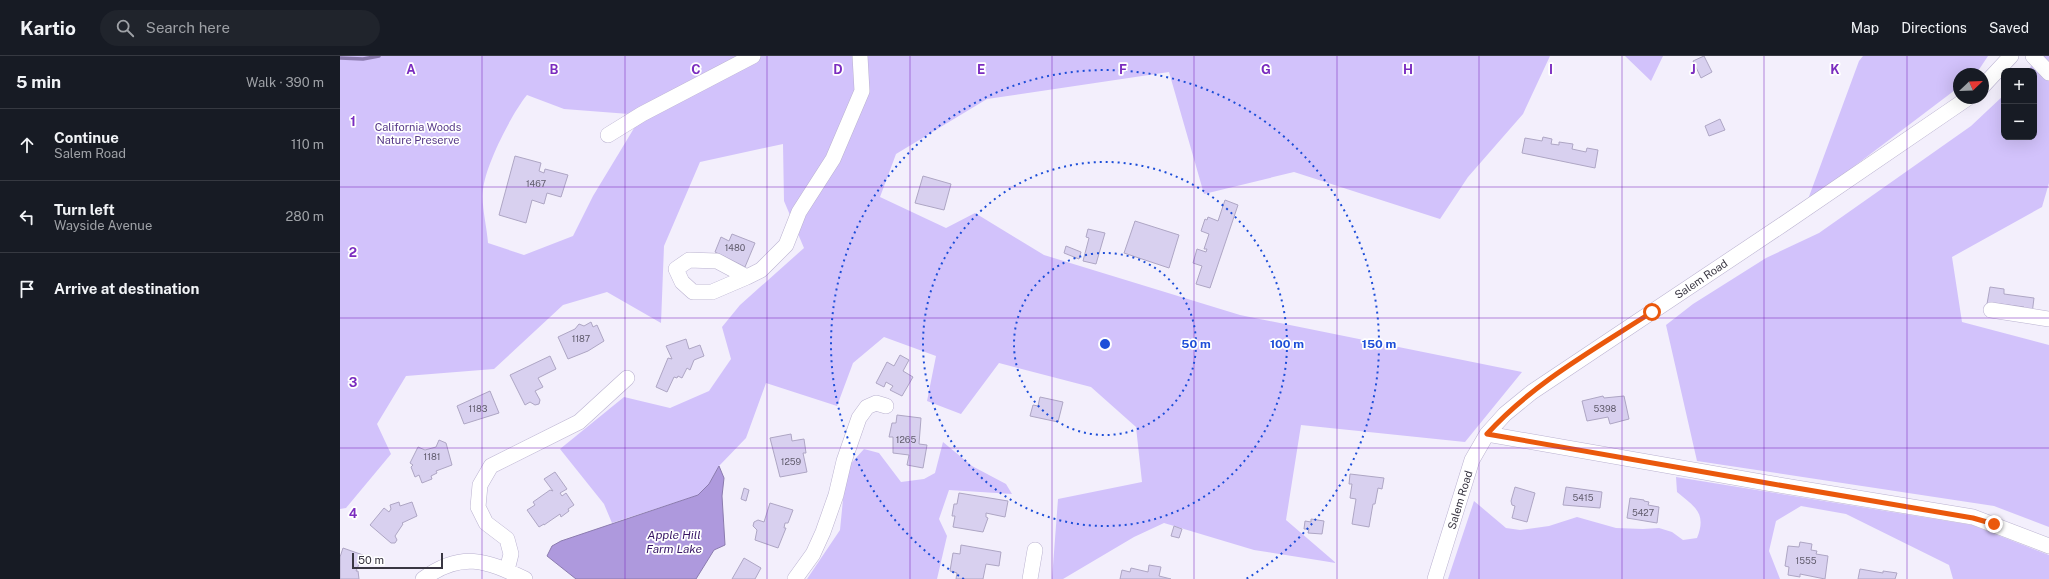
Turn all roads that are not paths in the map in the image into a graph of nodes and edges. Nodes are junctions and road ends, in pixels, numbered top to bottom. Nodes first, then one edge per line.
1 (753, 56) edge
2 (860, 56) edge
3 (2011, 56) edge
4 (2032, 56) edge
5 (2049, 73) edge
6 (1989, 80) edge
7 (1959, 104) edge
8 (608, 135) dead end
9 (747, 277) dead end
10 (1991, 310) dead end
11 (2049, 319) edge
12 (627, 378) dead end
13 (886, 406) dead end
14 (1487, 434) junction
15 (2049, 546) edge
16 (1035, 550) dead end
17 (507, 570) junction
18 (423, 579) edge
19 (525, 579) edge
20 (795, 579) edge
21 (1030, 579) edge
22 (1435, 579) edge

1 - 8 street
2 - 9 street
3 - 6 street
4 - 5 street
7 - 14 street, Salem Road
10 - 11 street
12 - 17 street
13 - 20 street
14 - 15 street
14 - 22 street, Salem Road
16 - 21 street
17 - 18 street
17 - 19 street

